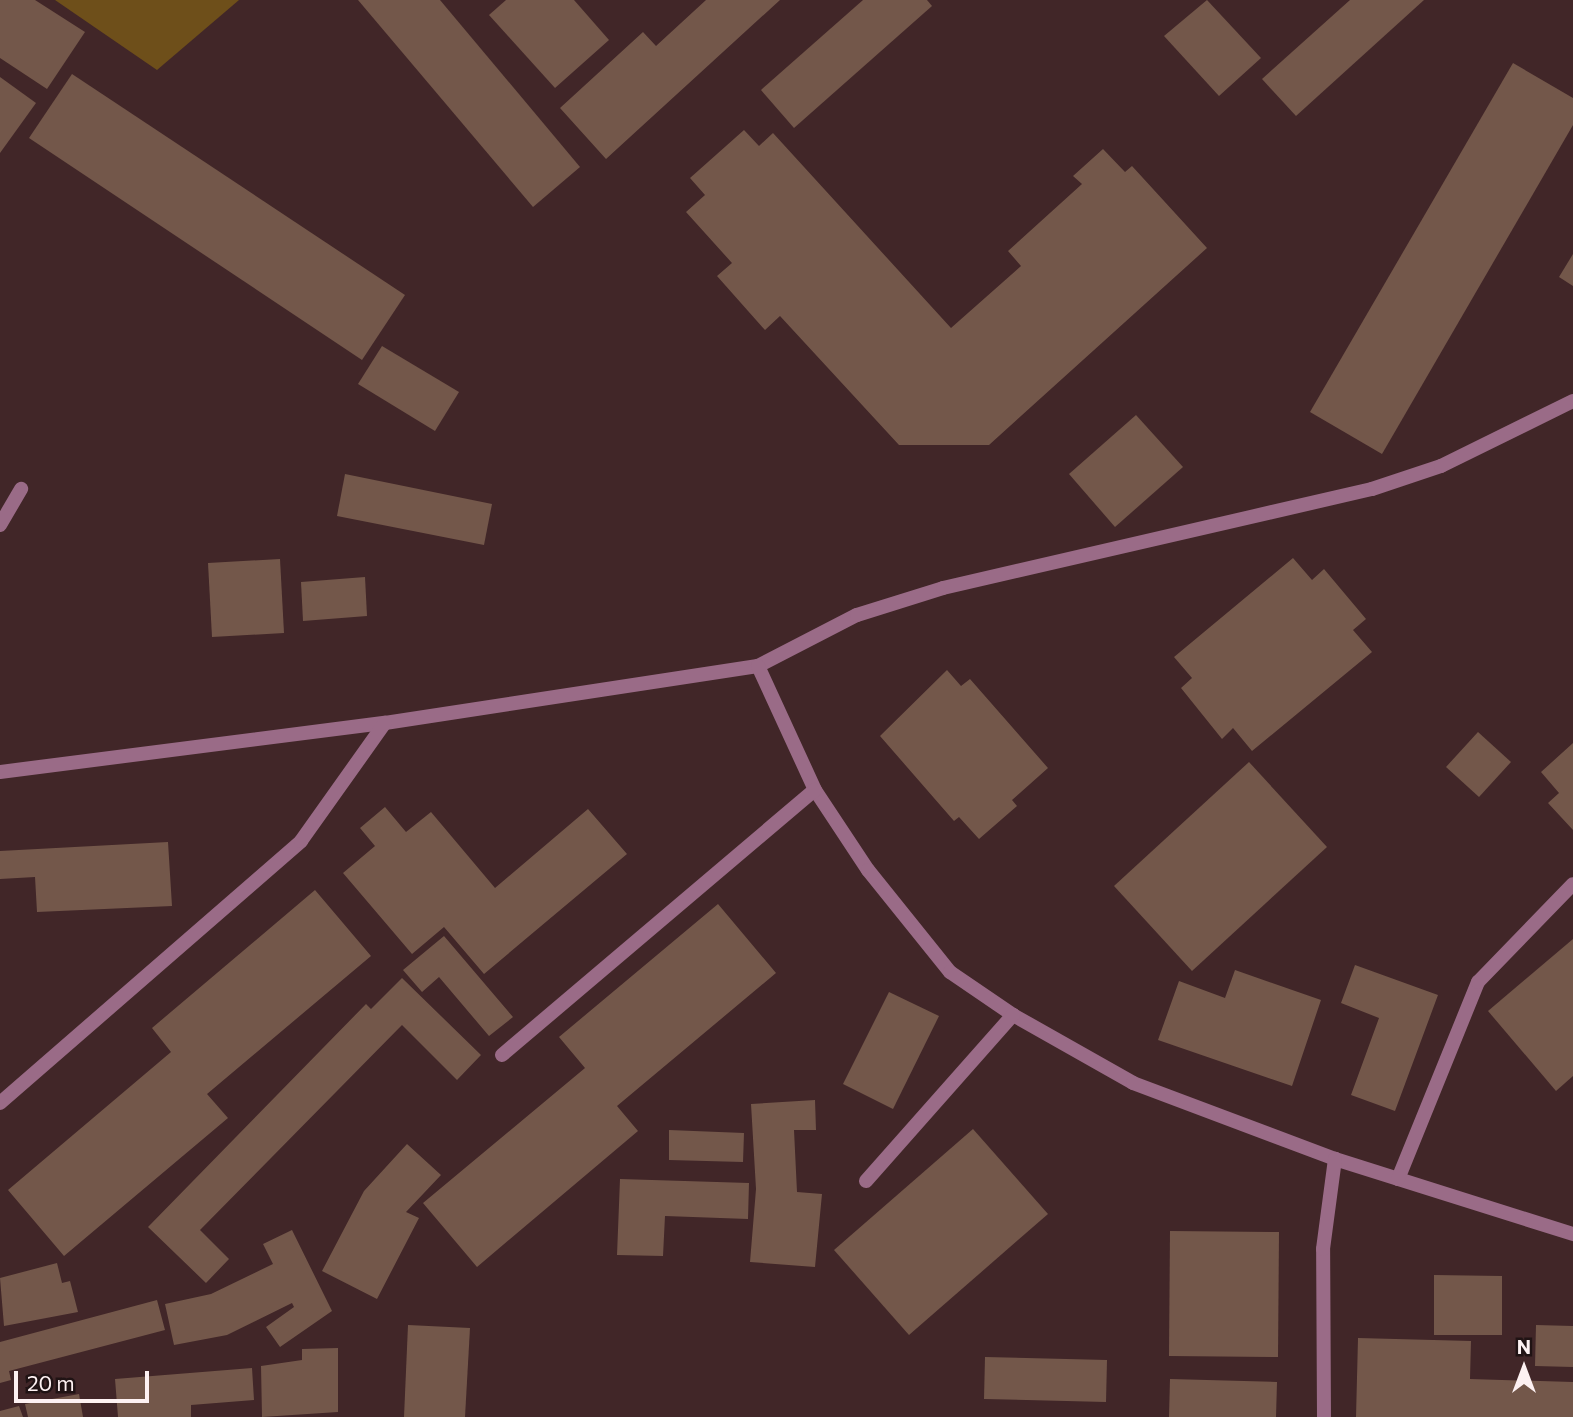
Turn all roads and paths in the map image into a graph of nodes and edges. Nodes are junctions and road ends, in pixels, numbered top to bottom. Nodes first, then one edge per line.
1 (1573, 401) edge
2 (21, 489) dead end
3 (0, 525) edge
4 (758, 666) junction
5 (385, 723) junction
6 (0, 772) edge
7 (815, 790) junction
8 (1573, 884) edge
9 (1013, 1015) junction
10 (502, 1055) dead end
11 (0, 1103) edge
12 (1335, 1159) junction
13 (1398, 1179) junction
14 (866, 1181) dead end
15 (1573, 1234) edge
16 (1324, 1417) edge

1 - 4 street
2 - 3 street
4 - 5 street
4 - 7 street
5 - 6 street
5 - 11 street
7 - 9 street
7 - 10 street
8 - 13 street
9 - 12 street
9 - 14 street
12 - 13 street
12 - 16 street
13 - 15 street

